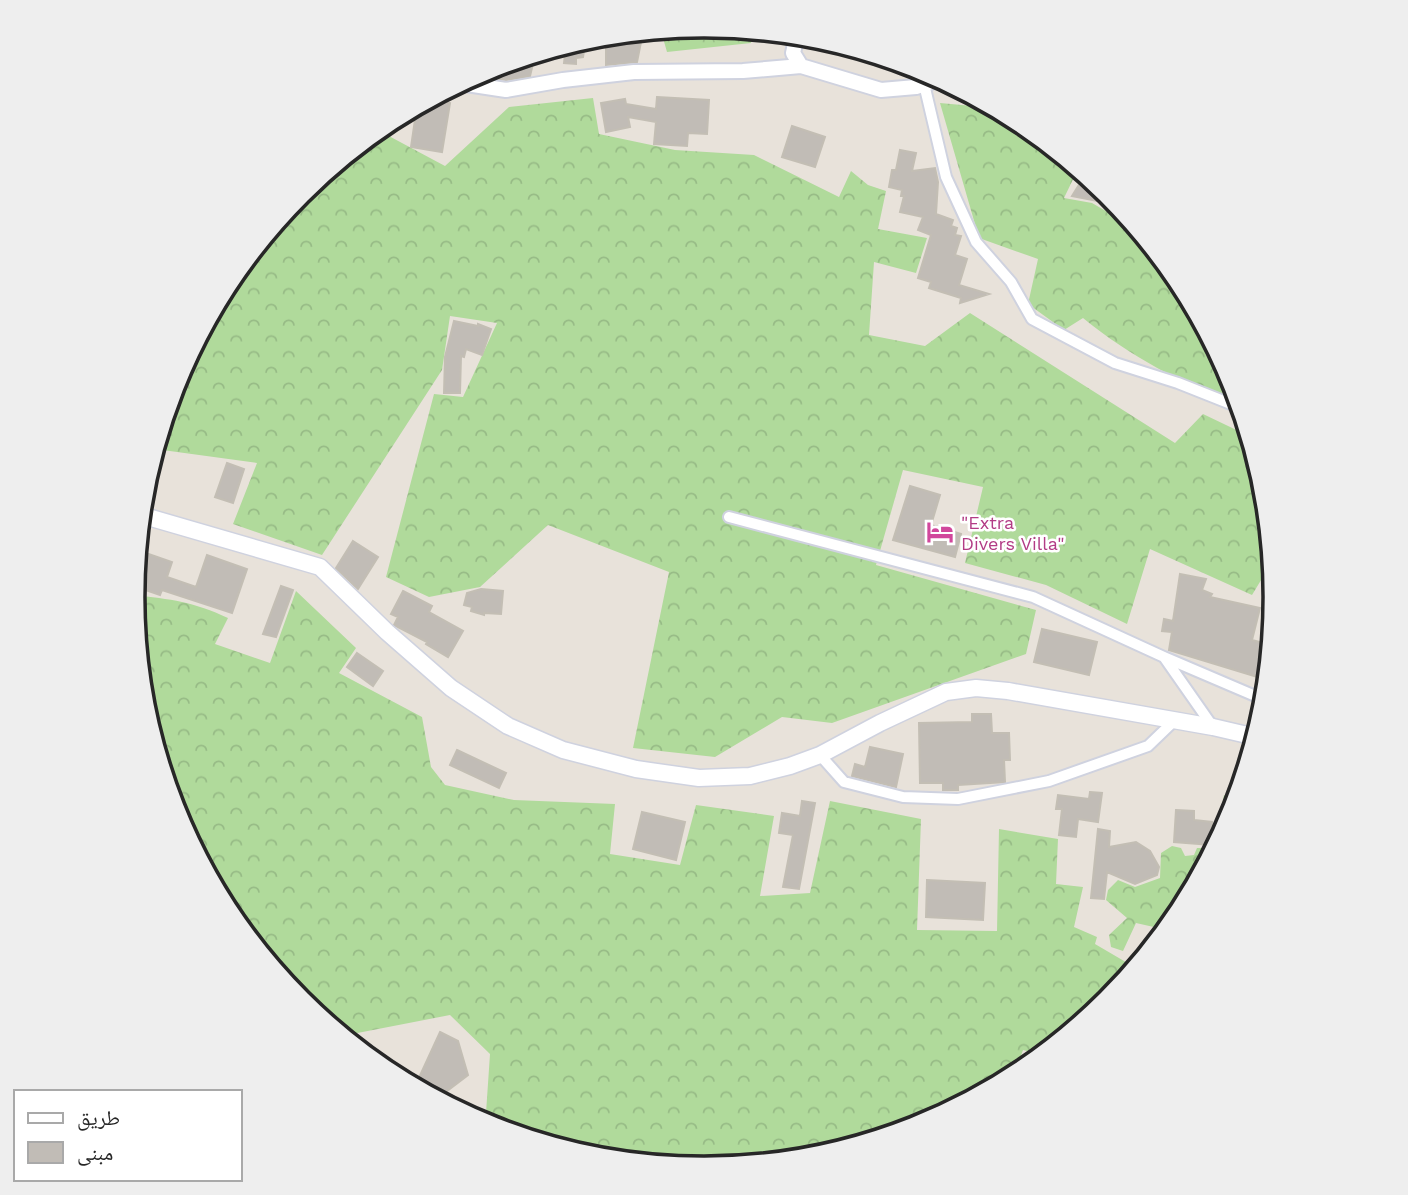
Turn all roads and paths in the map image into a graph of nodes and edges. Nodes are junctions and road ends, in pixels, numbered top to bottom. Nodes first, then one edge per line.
1 (795, 46) edge
2 (801, 66) junction
3 (924, 84) joint
4 (479, 86) edge
5 (1227, 402) edge
6 (729, 517) dead end
7 (151, 518) edge
8 (1164, 657) junction
9 (1254, 695) edge
10 (1174, 721) junction
11 (1213, 727) junction
12 (1246, 735) edge
13 (820, 755) junction

1 - 2 street
2 - 3 street
2 - 4 street
3 - 5 street
6 - 8 street
7 - 13 main road
8 - 9 street
8 - 11 street
10 - 11 main road
10 - 13 main road
10 - 13 street
11 - 12 main road

